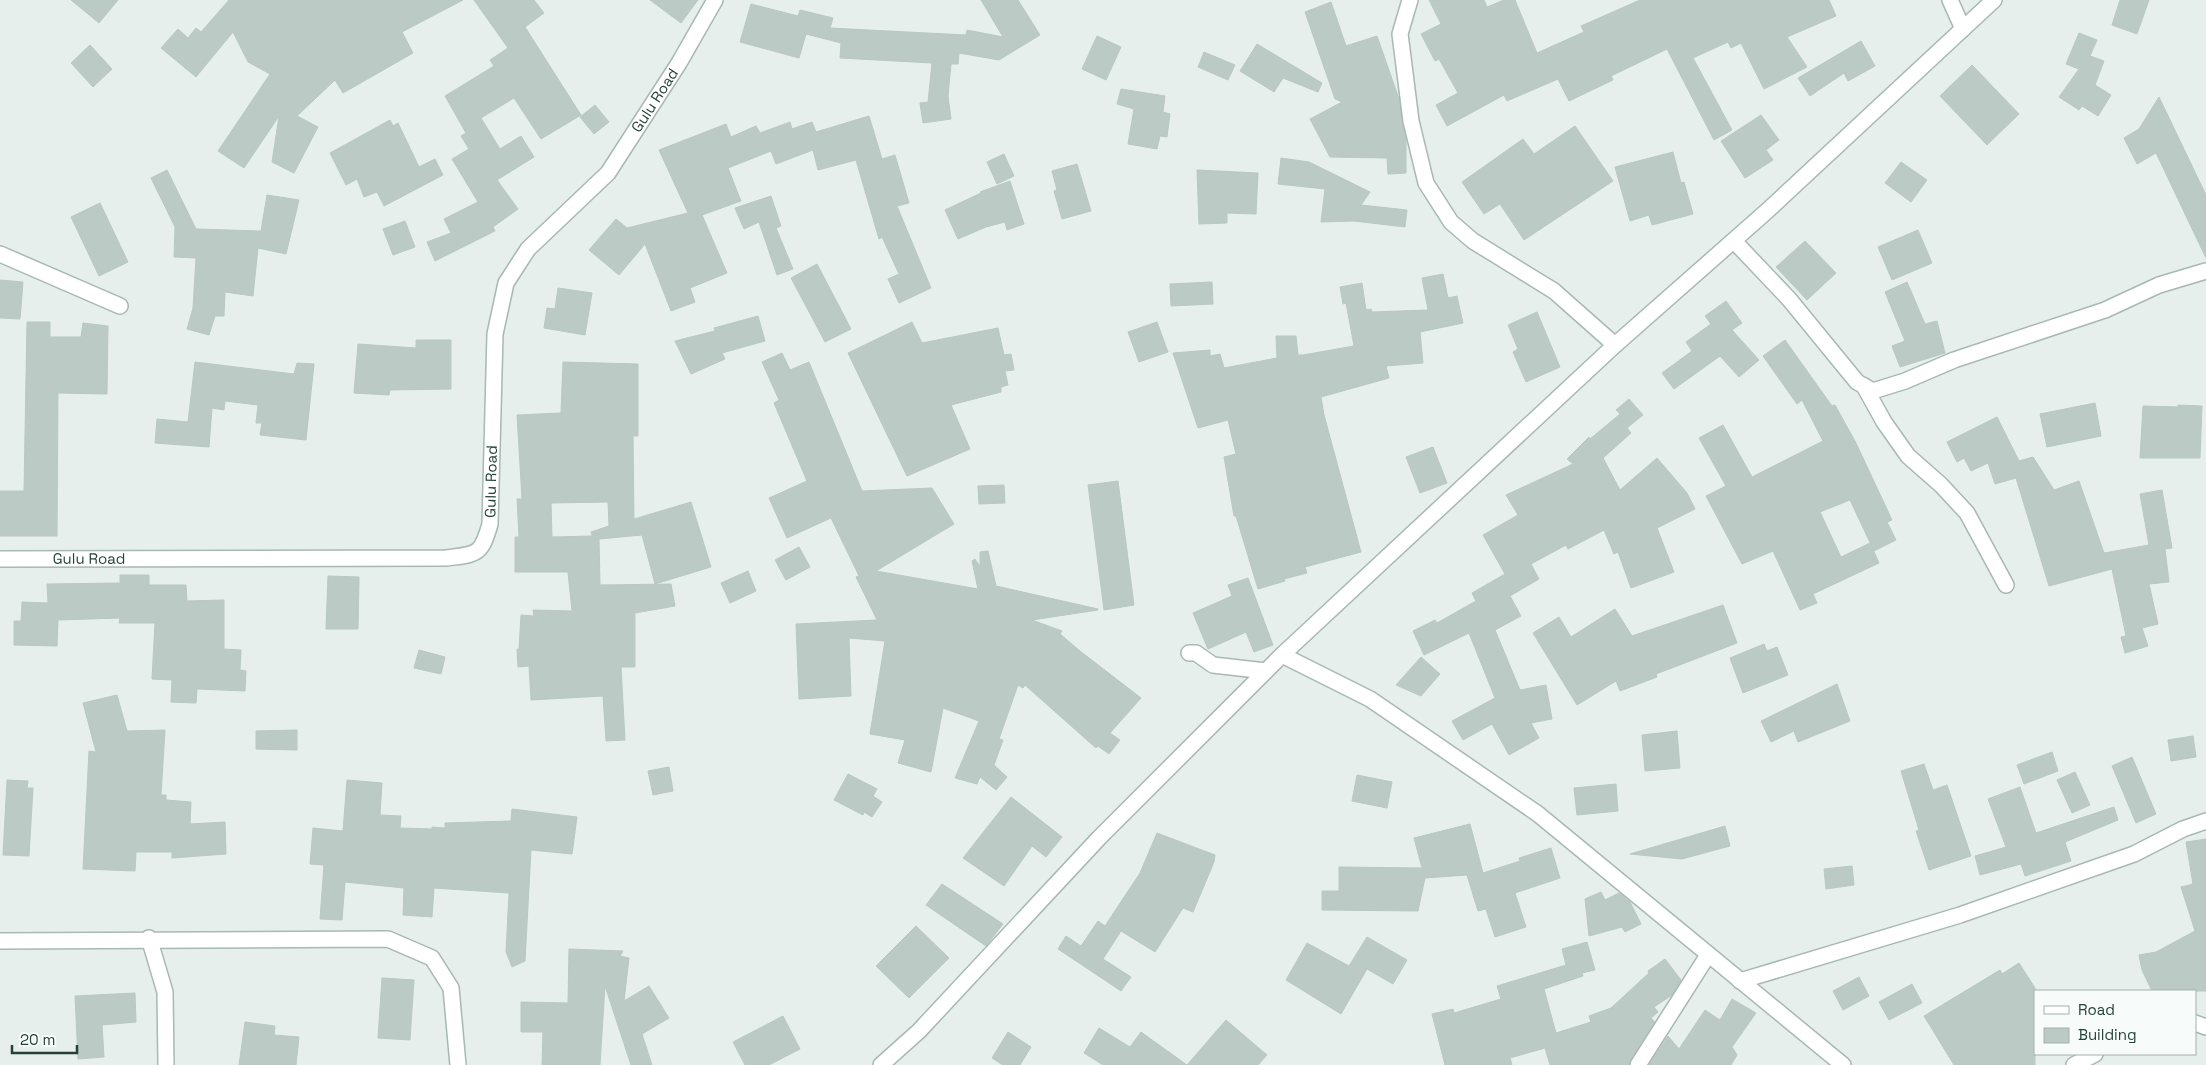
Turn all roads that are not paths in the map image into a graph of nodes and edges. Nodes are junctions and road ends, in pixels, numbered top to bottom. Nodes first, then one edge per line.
1 (715, 0) edge
2 (1410, 0) edge
3 (1950, 0) edge
4 (1994, 0) edge
5 (1962, 29) junction
6 (1734, 240) junction
7 (0, 254) edge
8 (2206, 272) edge
9 (120, 306) dead end
10 (1615, 345) junction
11 (1864, 386) junction
12 (0, 559) edge
13 (2006, 585) dead end
14 (1189, 653) dead end
15 (1282, 655) junction
16 (1213, 665) junction
17 (1198, 668) dead end
18 (1266, 671) junction
19 (2206, 821) edge
20 (149, 938) junction
21 (0, 941) edge
22 (1708, 955) junction
23 (1740, 981) junction
24 (2093, 1055) edge
25 (166, 1065) edge
26 (458, 1065) edge
27 (882, 1065) edge
28 (1638, 1065) edge
29 (1843, 1065) edge
30 (2074, 1065) edge

1 - 12 street, Gulu Road
2 - 10 street
3 - 5 street
4 - 5 street
5 - 6 street
6 - 10 street
6 - 11 street
7 - 9 street
8 - 11 street
10 - 15 street
11 - 13 street
14 - 16 street
15 - 18 street
15 - 22 street
16 - 17 street
16 - 18 street
18 - 27 street
19 - 23 street
20 - 21 street
20 - 25 street
20 - 26 street
22 - 23 street
22 - 28 street
23 - 29 street
24 - 30 street

